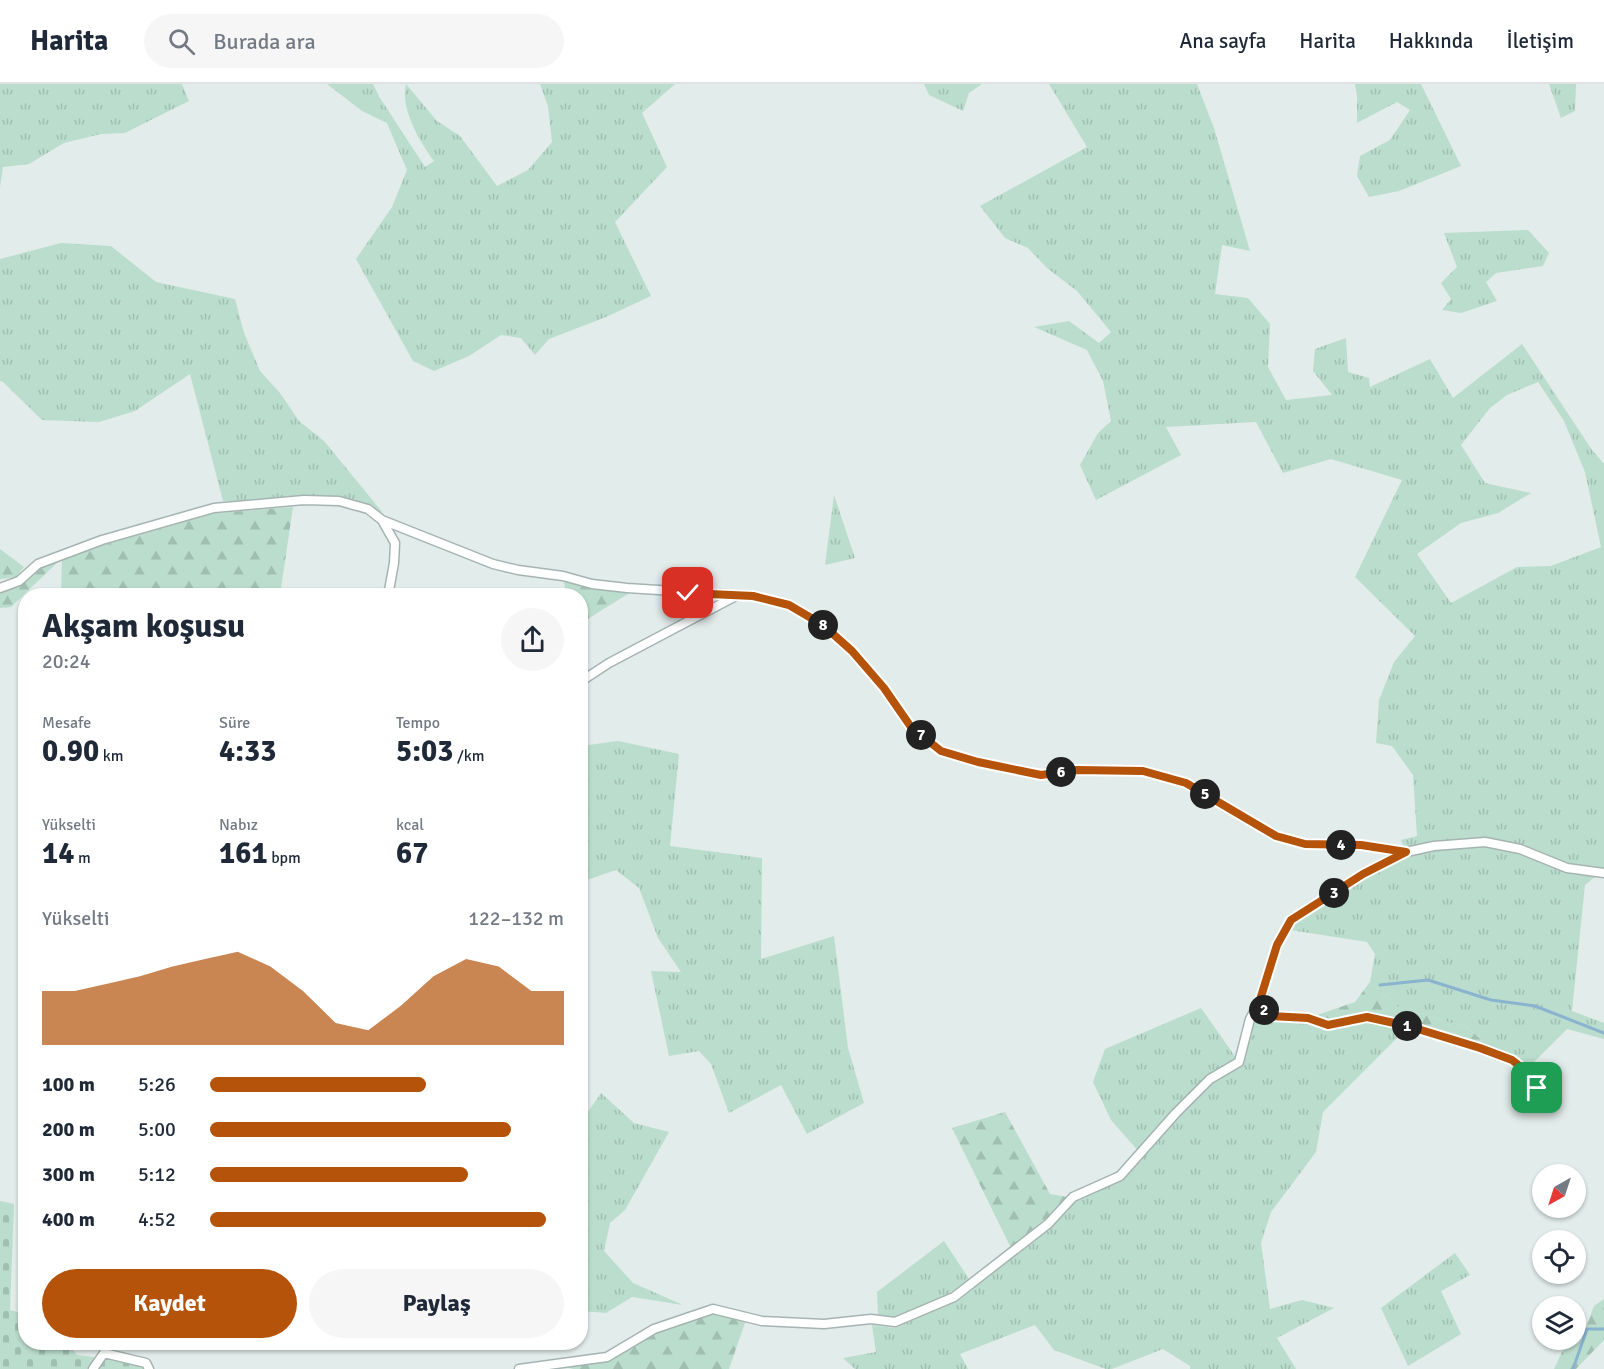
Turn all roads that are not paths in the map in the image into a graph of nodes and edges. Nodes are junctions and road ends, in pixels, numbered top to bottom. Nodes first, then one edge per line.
1 (382, 520) junction
2 (0, 588) edge
3 (389, 588) edge
4 (736, 596) junction
5 (588, 677) edge
6 (1406, 852) junction
7 (1604, 873) edge
8 (1259, 1003) junction
9 (1537, 1088) dead end
10 (105, 1350) edge
11 (104, 1353) junction
12 (93, 1369) edge
13 (149, 1369) edge
14 (519, 1369) edge

1 - 2 street
1 - 3 street
1 - 4 street
4 - 5 street
4 - 6 street
6 - 7 street
6 - 8 street
8 - 9 street
8 - 14 street
10 - 11 street
11 - 12 street
11 - 13 street

